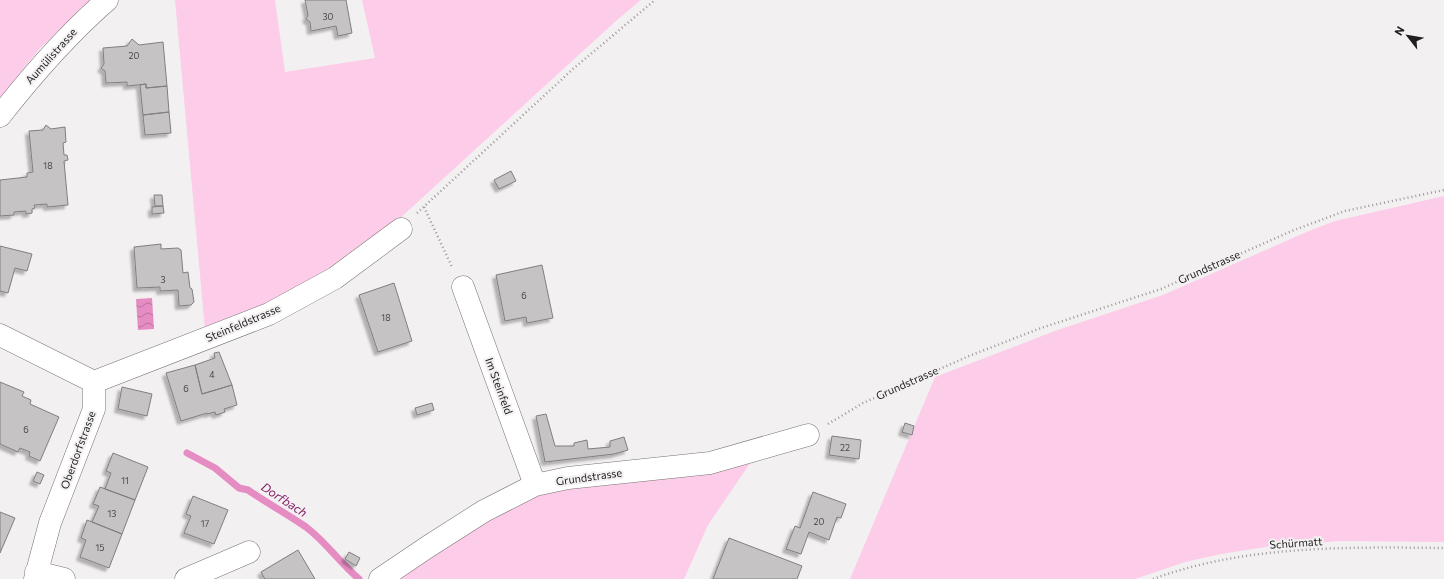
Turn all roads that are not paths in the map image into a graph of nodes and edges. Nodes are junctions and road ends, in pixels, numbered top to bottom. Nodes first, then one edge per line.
1 (107, 0) edge
2 (0, 116) edge
3 (401, 229) road end
4 (463, 287) road end
5 (0, 335) edge
6 (94, 382) junction
7 (808, 435) road end
8 (535, 485) junction
9 (249, 552) dead end
10 (35, 575) edge
11 (64, 579) edge
12 (186, 579) edge
13 (380, 579) edge

1 - 2 street, Aumülistrasse
3 - 6 street, Steinfeldstrasse
4 - 8 street, Im Steinfeld
5 - 6 street
6 - 10 street, Oberdorfstrasse
7 - 8 street, Grundstrasse
8 - 13 street, Grundstrasse
9 - 12 street
10 - 11 street, Oberdorfstrasse

